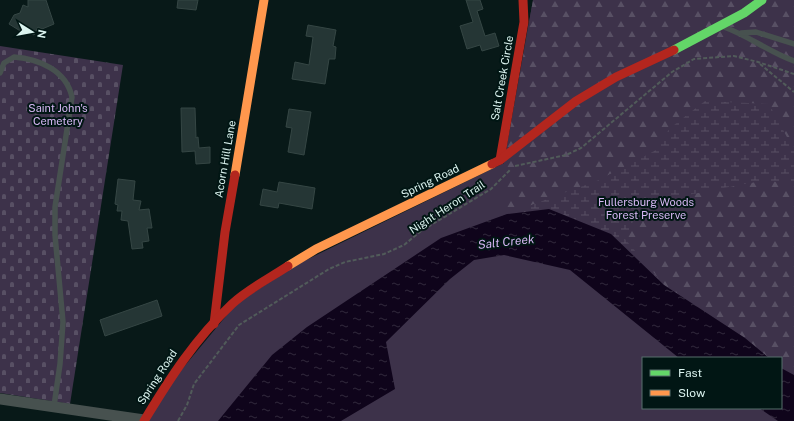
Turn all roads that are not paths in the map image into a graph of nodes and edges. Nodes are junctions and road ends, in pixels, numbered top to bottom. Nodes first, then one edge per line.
1 (264, 0) edge
2 (523, 0) edge
3 (762, 0) edge
4 (720, 26) junction
5 (741, 33) junction
6 (794, 44) edge
7 (794, 61) edge
8 (0, 73) edge
9 (500, 160) junction
10 (214, 324) junction
11 (0, 399) edge
12 (54, 406) junction
13 (144, 420) edge

1 - 10 street, Acorn Hill Lane
2 - 9 street, Salt Creek Circle
3 - 4 street, Spring Road
4 - 5 lane
4 - 9 street, Spring Road
5 - 6 lane
5 - 7 lane
8 - 12 lane
9 - 10 street, Spring Road
10 - 13 street, Spring Road
11 - 12 street
12 - 13 street

